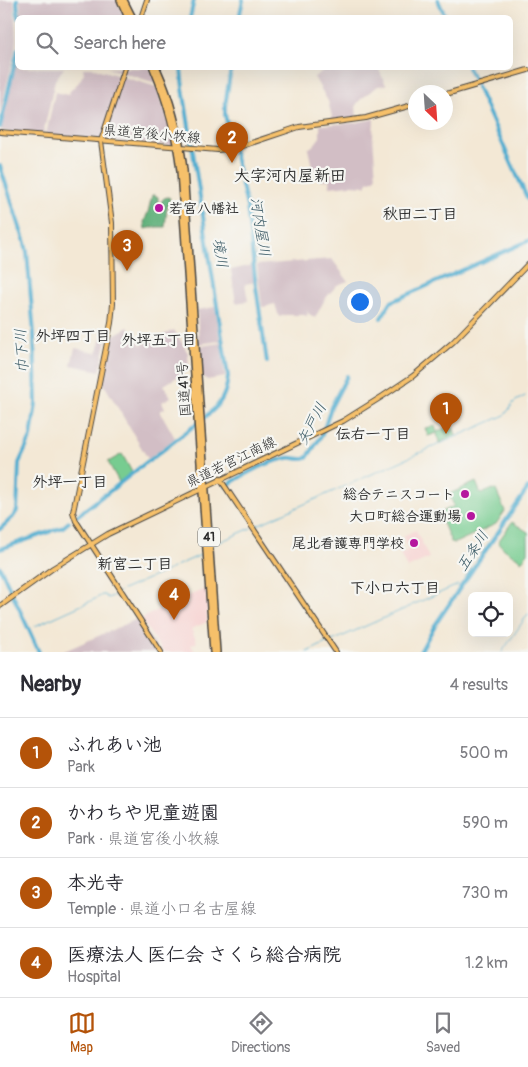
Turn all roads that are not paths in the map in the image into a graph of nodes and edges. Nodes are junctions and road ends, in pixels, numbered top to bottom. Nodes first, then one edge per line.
1 (120, 0) edge
2 (124, 0) edge
3 (147, 0) edge
4 (127, 15) edge
5 (132, 15) edge
6 (142, 15) edge
7 (124, 70) edge
8 (154, 70) edge
9 (159, 70) edge
10 (528, 70) edge
11 (453, 92) edge
12 (408, 106) edge
13 (0, 132) edge
14 (101, 141) junction
15 (179, 147) junction
16 (528, 264) edge
17 (220, 479) junction
18 (204, 487) junction
19 (91, 544) junction
20 (0, 606) edge
21 (161, 652) edge
22 (213, 652) edge
23 (217, 652) edge
24 (336, 652) edge

1 - 4 highway
2 - 5 highway
3 - 6 main road
7 - 14 main road
8 - 15 highway, 国道41号 / 41
9 - 15 highway, 国道41号 / 41
10 - 11 main road
12 - 15 main road, 県道宮後小牧線
13 - 14 main road, 県道宮後小牧線
14 - 15 main road, 県道宮後小牧線
14 - 19 main road
15 - 18 highway, 国道41号 / 41
16 - 17 main road, 県道若宮江南線
17 - 18 main road, 県道若宮江南線
17 - 24 main road
18 - 19 main road, 県道若宮江南線
18 - 22 highway, 国道41号 / 41
18 - 23 highway, 国道41号 / 41
19 - 20 main road, 県道若宮江南線
19 - 21 main road

